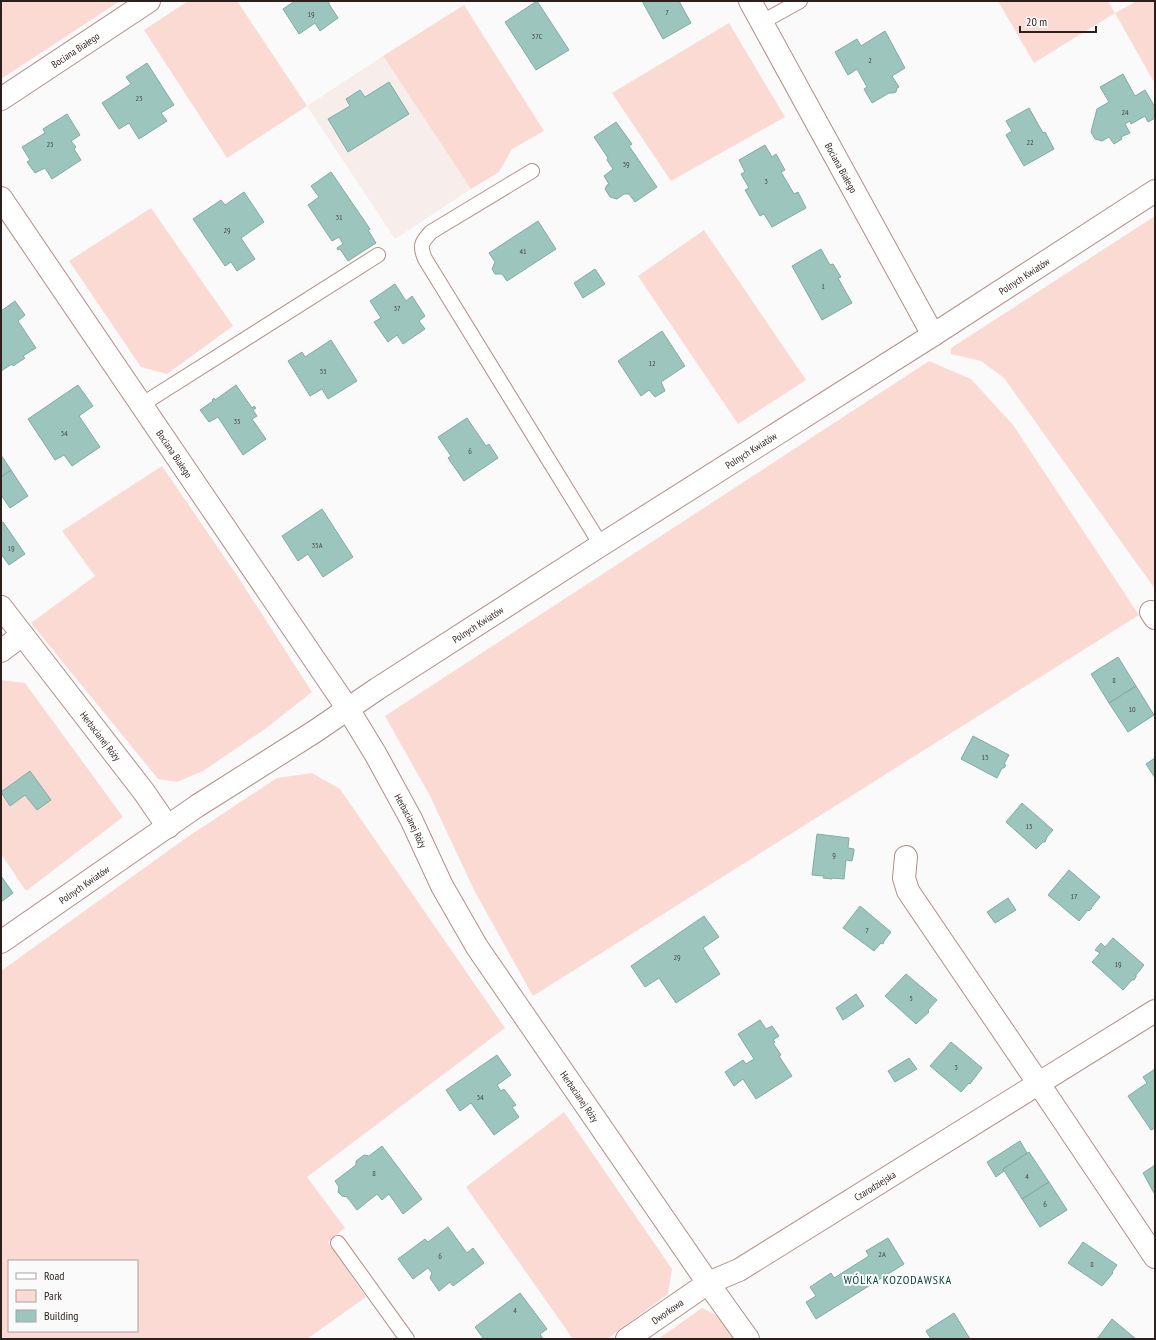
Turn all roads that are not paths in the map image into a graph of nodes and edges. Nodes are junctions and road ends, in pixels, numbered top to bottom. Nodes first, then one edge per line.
1 (149, 1) edge
2 (750, 1) edge
3 (800, 1) edge
4 (762, 22) junction
5 (1, 99) edge
6 (532, 171) dead end
7 (1155, 191) edge
8 (1, 198) edge
9 (378, 255) dead end
10 (933, 335) junction
11 (141, 405) junction
12 (601, 545) junction
13 (1, 608) edge
14 (22, 635) junction
15 (1, 651) edge
16 (348, 709) junction
17 (168, 827) junction
18 (906, 857) dead end
19 (1, 942) edge
20 (1155, 1011) edge
21 (1039, 1084) junction
22 (338, 1243) dead end
23 (1155, 1257) edge
24 (708, 1283) junction
25 (407, 1339) edge
26 (627, 1339) edge
27 (748, 1339) edge

1 - 5 street, Bociana Białego
2 - 4 street, Bociana Białego
3 - 4 lane
4 - 10 street, Bociana Białego
6 - 12 lane
7 - 10 street, Polnych Kwiatów
8 - 11 street, Bociana Białego
9 - 11 lane
10 - 12 street, Polnych Kwiatów
11 - 16 street, Bociana Białego
12 - 16 street, Polnych Kwiatów
13 - 14 street, Herbacianej Róży
14 - 15 street
14 - 17 street, Herbacianej Róży
16 - 17 street
16 - 24 street, Herbacianej Róży
17 - 19 street, Polnych Kwiatów
18 - 21 street
20 - 21 street, Czarodziejska
21 - 23 street
21 - 24 street, Czarodziejska
22 - 25 lane
24 - 26 street, Dworkowa
24 - 27 street, Herbacianej Róży

